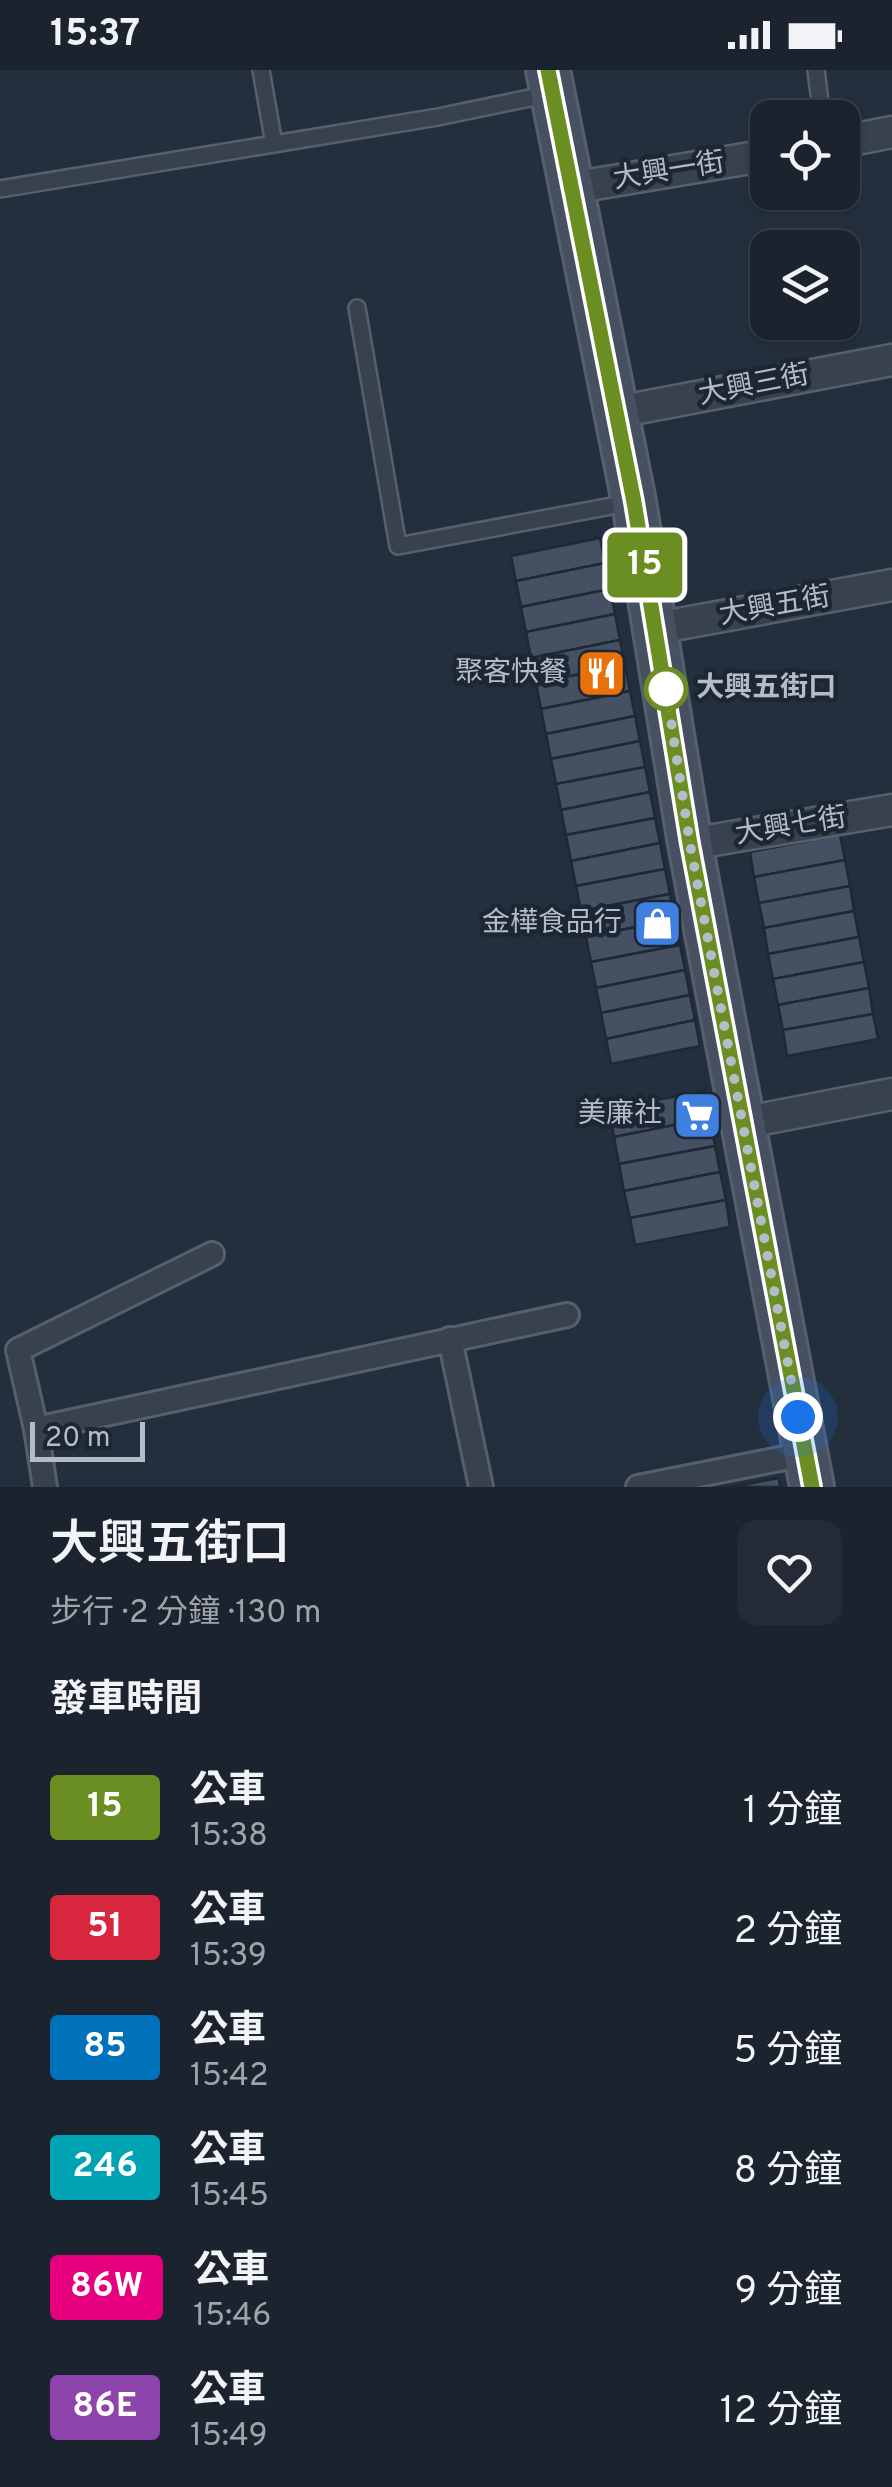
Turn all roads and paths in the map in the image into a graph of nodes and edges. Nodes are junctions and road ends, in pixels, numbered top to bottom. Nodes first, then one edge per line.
1 (261, 70) edge
2 (816, 70) edge
3 (550, 81) edge
4 (820, 100) edge
5 (892, 132) edge
6 (860, 138) edge
7 (274, 144) junction
8 (750, 158) edge
9 (571, 188) junction
10 (0, 189) edge
11 (357, 308) dead end
12 (892, 360) edge
13 (617, 412) junction
14 (634, 502) junction
15 (892, 586) edge
16 (657, 628) junction
17 (892, 810) edge
18 (690, 844) junction
19 (892, 1094) edge
20 (742, 1123) junction
21 (212, 1254) dead end
22 (567, 1316) dead end
23 (450, 1340) junction
24 (36, 1429) junction
25 (808, 1471) edge
26 (45, 1487) edge
27 (481, 1487) edge
28 (638, 1487) edge

1 - 7 lane
2 - 4 lane
3 - 7 lane
3 - 9 main road
5 - 6 street
7 - 10 lane
8 - 9 street, 大興一街
9 - 13 main road
11 - 14 lane
12 - 13 street, 大興三街
13 - 14 main road
14 - 16 main road
15 - 16 street, 大興五街
16 - 18 main road
17 - 18 street, 大興七街
18 - 20 main road
19 - 20 street
20 - 25 main road
21 - 24 street
22 - 23 street
23 - 24 street
23 - 27 street
24 - 26 street
25 - 28 street

